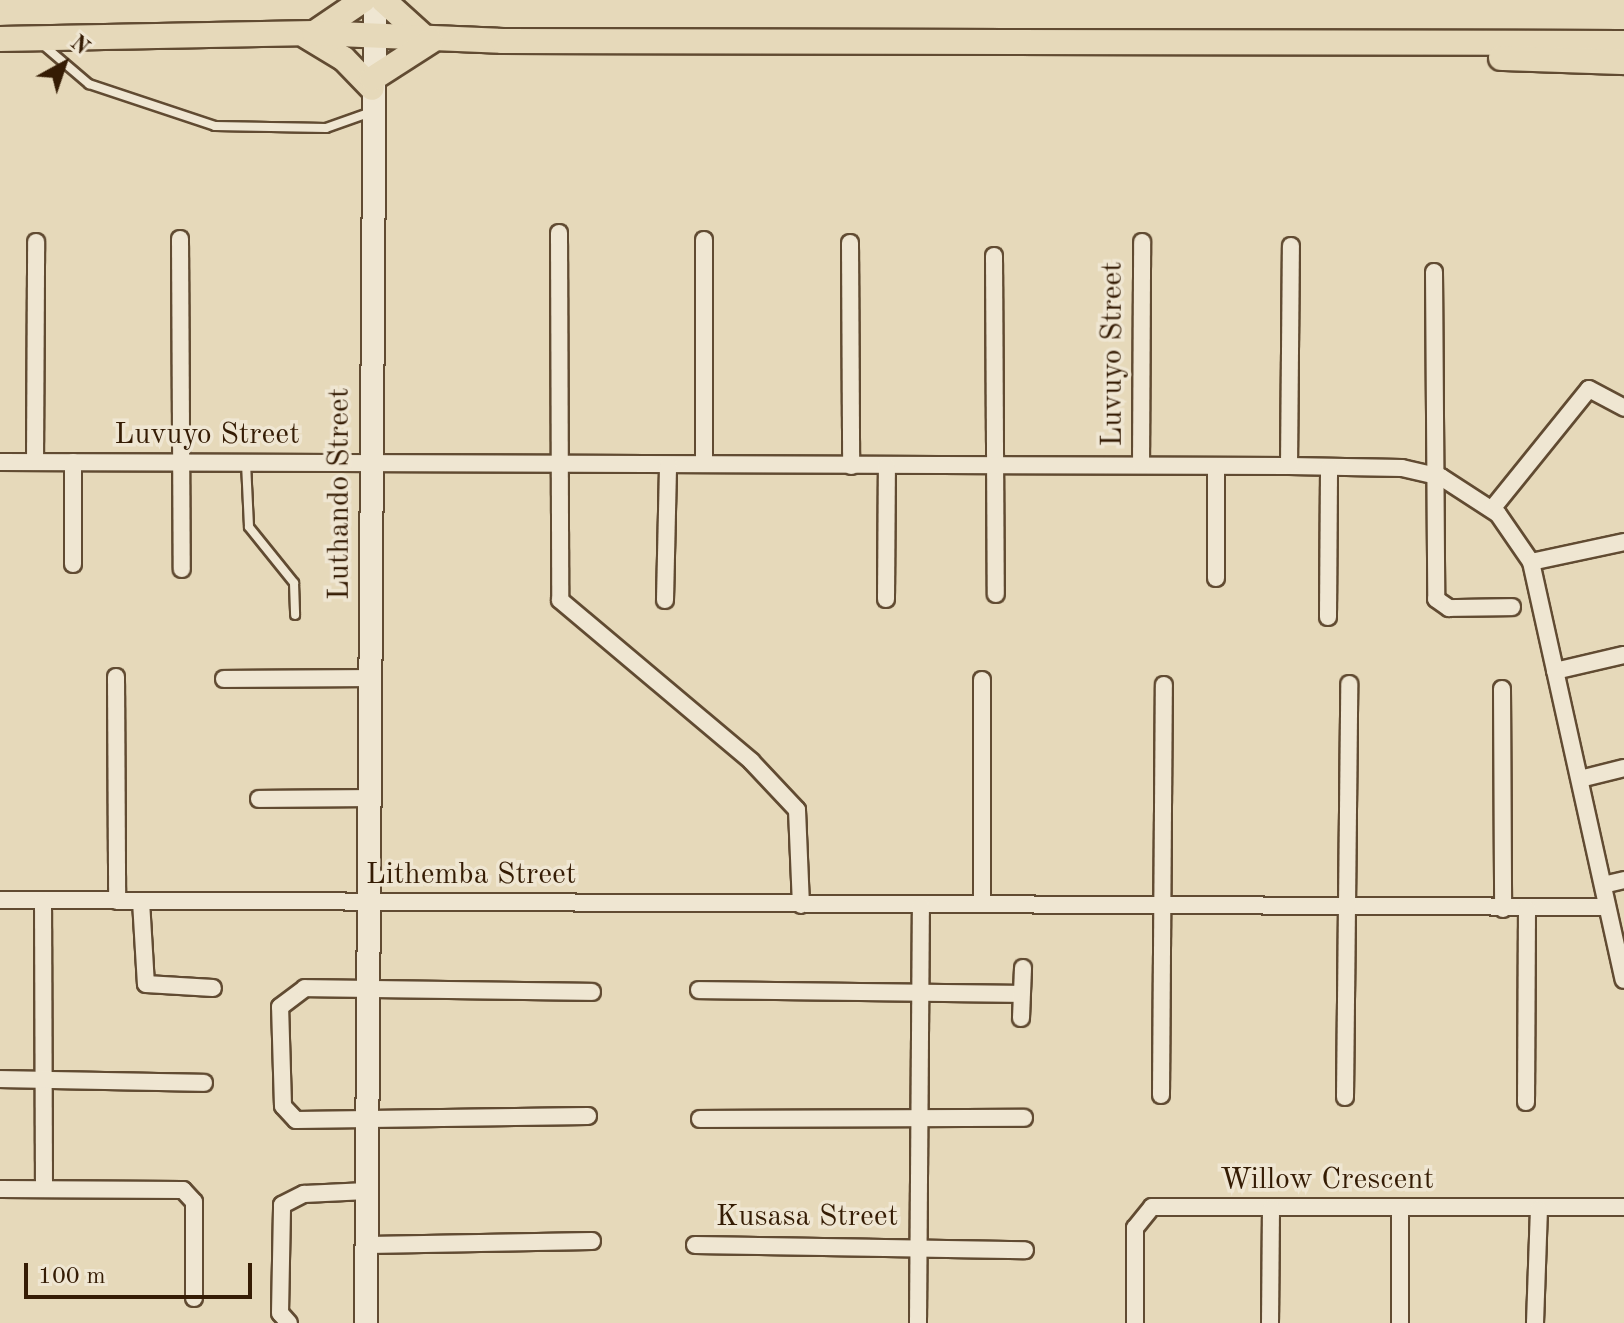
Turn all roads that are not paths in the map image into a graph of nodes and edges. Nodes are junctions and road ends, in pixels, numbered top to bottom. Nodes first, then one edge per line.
1 (363, 0) edge
2 (375, 0) edge
3 (383, 0) edge
4 (308, 33) junction
5 (374, 35) junction
6 (36, 38) junction
7 (0, 39) edge
8 (430, 40) junction
9 (1623, 48) edge
10 (372, 93) junction
11 (559, 233) dead end
12 (180, 239) dead end
13 (704, 240) dead end
14 (36, 242) dead end
15 (1142, 242) dead end
16 (850, 243) dead end
17 (1291, 246) dead end
18 (994, 256) dead end
19 (1434, 272) dead end
20 (1624, 408) edge
21 (35, 461) junction
22 (0, 462) edge
23 (73, 462) junction
24 (183, 463) junction
25 (246, 463) junction
26 (559, 463) junction
27 (370, 464) junction
28 (704, 464) junction
29 (668, 465) junction
30 (1141, 465) junction
31 (851, 466) junction
32 (887, 466) junction
33 (1216, 466) junction
34 (1289, 466) junction
35 (999, 467) junction
36 (1329, 467) junction
37 (1437, 475) junction
38 (1492, 509) junction
39 (1624, 542) edge
40 (1531, 562) junction
41 (73, 564) dead end
42 (182, 569) dead end
43 (1216, 578) dead end
44 (996, 594) dead end
45 (886, 599) dead end
46 (665, 600) dead end
47 (1512, 607) dead end
48 (295, 615) dead end
49 (1328, 617) dead end
50 (1624, 655) edge
51 (1555, 671) junction
52 (116, 677) dead end
53 (369, 678) junction
54 (224, 679) dead end
55 (982, 680) dead end
56 (1349, 684) dead end
57 (1164, 685) dead end
58 (1502, 689) dead end
59 (1624, 768) edge
60 (1580, 779) junction
61 (368, 798) junction
62 (259, 799) dead end
63 (1624, 880) edge
64 (1603, 885) junction
65 (0, 900) edge
66 (43, 901) junction
67 (117, 901) junction
68 (141, 901) junction
69 (367, 902) junction
70 (982, 904) junction
71 (801, 905) junction
72 (1163, 905) junction
73 (921, 906) junction
74 (1345, 907) junction
75 (1607, 907) junction
76 (1503, 909) junction
77 (1527, 909) junction
78 (1023, 968) dead end
79 (1624, 980) edge
80 (213, 988) dead end
81 (368, 989) junction
82 (699, 990) dead end
83 (918, 990) junction
84 (592, 992) dead end
85 (1021, 994) junction
86 (1021, 1018) dead end
87 (0, 1079) edge
88 (44, 1079) junction
89 (204, 1083) dead end
90 (1161, 1095) dead end
91 (1345, 1097) dead end
92 (1526, 1102) dead end
93 (917, 1115) junction
94 (588, 1116) dead end
95 (371, 1118) junction
96 (1024, 1118) dead end
97 (700, 1119) dead end
98 (0, 1189) edge
99 (44, 1189) junction
100 (367, 1191) junction
101 (1624, 1207) edge
102 (1271, 1208) junction
103 (1400, 1208) junction
104 (1539, 1210) junction
105 (592, 1241) dead end
106 (368, 1245) junction
107 (695, 1245) dead end
108 (919, 1245) junction
109 (1025, 1250) dead end
110 (194, 1298) dead end
111 (289, 1323) edge
112 (366, 1323) edge
113 (918, 1323) edge
114 (1135, 1323) edge
115 (1270, 1323) edge
116 (1400, 1323) edge
117 (1535, 1323) edge

1 - 4 main road
2 - 5 street, Luthando Street
3 - 8 main road
4 - 5 main road
4 - 6 main road
4 - 10 main road
5 - 8 main road
5 - 10 street, Luthando Street
6 - 7 main road
6 - 10 lane
8 - 9 main road
8 - 10 main road
10 - 27 street, Luthando Street
11 - 26 street
12 - 24 street
13 - 28 street
14 - 21 street
15 - 30 street, Luvuyo Street
16 - 31 street
17 - 34 street
18 - 35 street
19 - 37 street
20 - 38 street
21 - 22 street, Luvuyo Street
21 - 23 street, Luvuyo Street
23 - 24 street, Luvuyo Street
23 - 41 street
24 - 25 street, Luvuyo Street
24 - 42 street
25 - 27 street, Luvuyo Street
25 - 48 lane
26 - 27 street, Luvuyo Street
26 - 29 street, Luvuyo Street
26 - 71 street
27 - 53 street, Luthando Street
28 - 29 street, Luvuyo Street
28 - 31 street, Luvuyo Street
29 - 46 street
30 - 33 street, Luvuyo Street
30 - 35 street, Luvuyo Street
31 - 32 street, Luvuyo Street
32 - 35 street, Luvuyo Street
32 - 45 street
33 - 34 street, Luvuyo Street
33 - 43 street
34 - 36 street, Luvuyo Street
35 - 44 street
36 - 37 street, Luvuyo Street
36 - 49 street
37 - 38 street, Luvuyo Street
37 - 47 street
38 - 40 street, Luvuyo Street
39 - 40 street
40 - 51 street, Luvuyo Street
50 - 51 street
51 - 60 street, Luvuyo Street
52 - 67 street
53 - 54 street
53 - 61 street, Luthando Street
55 - 70 street
56 - 74 street
57 - 72 street
58 - 76 street
59 - 60 street
60 - 64 street, Luvuyo Street
61 - 62 street
61 - 69 street, Luthando Street
63 - 64 street
64 - 75 street, Luvuyo Street
65 - 66 street, Lithemba Street
66 - 67 street, Lithemba Street
66 - 88 street
67 - 68 street, Lithemba Street
68 - 69 street, Lithemba Street
68 - 80 street
69 - 71 street, Lithemba Street
69 - 81 street, Luthando Street
70 - 72 street, Lithemba Street
70 - 73 street, Lithemba Street
71 - 73 street, Lithemba Street
72 - 74 street, Lithemba Street
72 - 90 street
73 - 83 street, Kusasa Street
74 - 76 street, Lithemba Street
74 - 91 street
75 - 77 street, Lithemba Street
75 - 79 street, Luvuyo Street
76 - 77 street, Lithemba Street
77 - 92 street
78 - 85 street
81 - 84 street
81 - 95 street, Luthando Street
81 - 95 street
82 - 83 street
83 - 85 street
83 - 93 street, Kusasa Street
85 - 86 street
87 - 88 street
88 - 89 street
88 - 99 street
93 - 96 street
93 - 97 street
93 - 108 street, Kusasa Street
94 - 95 street
95 - 100 street, Luthando Street
98 - 99 street
99 - 110 street
100 - 106 street, Luthando Street
100 - 111 street
101 - 104 street, Willow Crescent
102 - 103 street, Willow Crescent
102 - 114 street, Willow Crescent
102 - 115 street
103 - 104 street, Willow Crescent
103 - 116 street
104 - 117 street
105 - 106 street
106 - 112 street, Luthando Street
107 - 108 street, Kusasa Street
108 - 109 street
108 - 113 street, Kusasa Street

